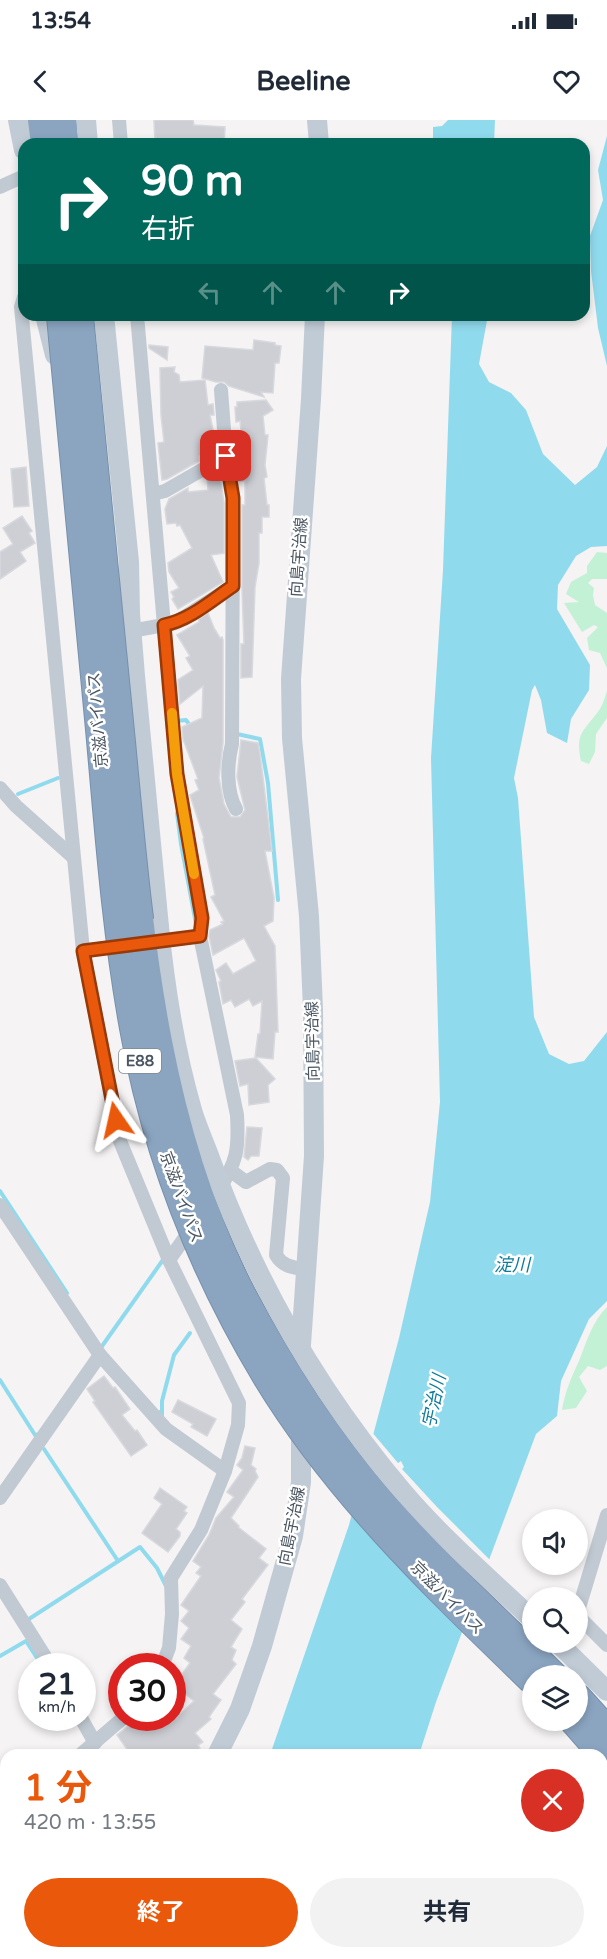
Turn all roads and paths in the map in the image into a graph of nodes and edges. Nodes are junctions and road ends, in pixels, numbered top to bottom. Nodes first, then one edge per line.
1 (18, 120) edge
2 (41, 120) edge
3 (63, 120) edge
4 (86, 120) edge
5 (119, 120) edge
6 (317, 120) edge
7 (22, 138) edge
8 (43, 138) edge
9 (64, 138) edge
10 (88, 138) edge
11 (120, 138) edge
12 (318, 138) edge
13 (18, 179) edge
14 (0, 187) edge
15 (22, 321) edge
16 (46, 321) edge
17 (61, 321) edge
18 (81, 321) edge
19 (105, 321) edge
20 (138, 321) edge
21 (315, 321) edge
22 (221, 390) dead end
23 (226, 456) junction
24 (153, 494) junction
25 (233, 586) junction
26 (131, 622) junction
27 (164, 625) junction
28 (0, 788) edge
29 (236, 809) dead end
30 (73, 857) junction
31 (200, 936) junction
32 (83, 951) junction
33 (231, 1171) junction
34 (0, 1204) edge
35 (169, 1260) junction
36 (306, 1270) junction
37 (100, 1356) junction
38 (225, 1471) junction
39 (0, 1498) edge
40 (607, 1515) edge
41 (0, 1585) edge
42 (585, 1587) edge
43 (522, 1610) edge
44 (588, 1626) edge
45 (607, 1645) edge
46 (43, 1653) edge
47 (167, 1653) edge
48 (568, 1653) edge
49 (544, 1665) edge
50 (522, 1671) edge
51 (607, 1691) edge
52 (588, 1708) edge
53 (607, 1729) edge
54 (88, 1731) edge
55 (108, 1731) edge
56 (582, 1731) edge
57 (95, 1743) junction
58 (88, 1749) edge
59 (220, 1749) edge
60 (597, 1749) edge

1 - 7 street
2 - 8 highway
3 - 9 highway
4 - 10 street
5 - 11 street
6 - 12 street
13 - 14 street
15 - 30 street
16 - 26 street
17 - 50 highway, 京滋バイパス / E88, bridge
18 - 49 highway, 京滋バイパス / E88, bridge
19 - 26 street
20 - 24 street
21 - 36 street, 向島宇治線
22 - 23 street
23 - 24 street
23 - 25 street
24 - 27 street
25 - 27 street
25 - 29 street
26 - 27 street
26 - 43 street, bridge
27 - 31 street
28 - 30 street
30 - 32 street
31 - 32 street
31 - 33 street
32 - 35 street
33 - 35 street
33 - 36 street
34 - 37 street
35 - 38 street
36 - 59 street, 向島宇治線
37 - 38 street
37 - 39 street
38 - 47 street
40 - 42 street
41 - 46 street
44 - 45 street
48 - 51 street
52 - 53 highway
54 - 57 street
55 - 57 street
56 - 60 highway
57 - 58 street

